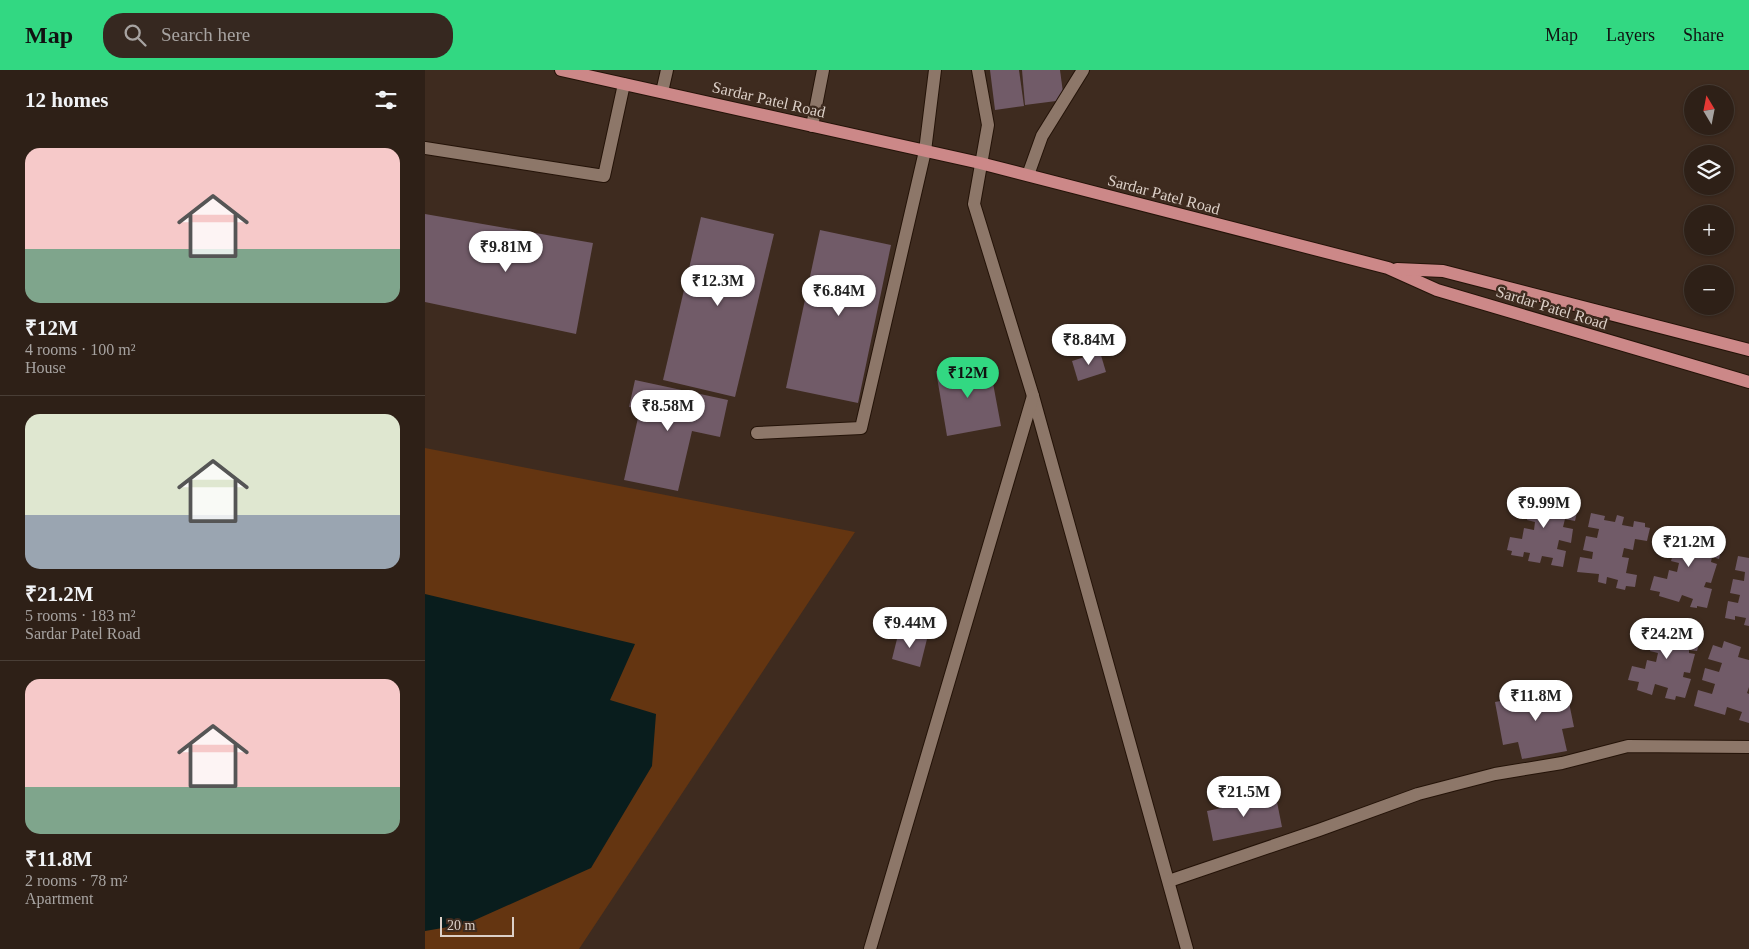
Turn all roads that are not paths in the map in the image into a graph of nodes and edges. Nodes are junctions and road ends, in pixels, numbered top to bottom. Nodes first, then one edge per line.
1 (561, 70) edge
2 (667, 70) edge
3 (823, 70) edge
4 (935, 70) edge
5 (978, 70) edge
6 (1083, 70) edge
7 (624, 84) junction
8 (662, 92) junction
9 (812, 126) junction
10 (425, 148) edge
11 (925, 151) junction
12 (980, 163) junction
13 (1028, 175) junction
14 (1388, 268) junction
15 (1749, 350) edge
16 (1749, 382) edge
17 (1033, 396) junction
18 (757, 433) dead end
19 (1749, 747) edge
20 (1169, 881) junction
21 (869, 949) edge
22 (1187, 949) edge

1 - 7 main road, Sardar Patel Road
2 - 8 street
3 - 9 street
4 - 11 street
5 - 12 street
6 - 13 street
7 - 8 main road, Sardar Patel Road
7 - 10 street
8 - 9 main road, Sardar Patel Road
9 - 11 main road, Sardar Patel Road
11 - 12 main road, Sardar Patel Road
11 - 18 street
12 - 13 main road, Sardar Patel Road
12 - 17 street
13 - 14 main road, Sardar Patel Road
14 - 15 main road
14 - 16 main road, Sardar Patel Road
17 - 20 street
17 - 21 street
19 - 20 street
20 - 22 street

